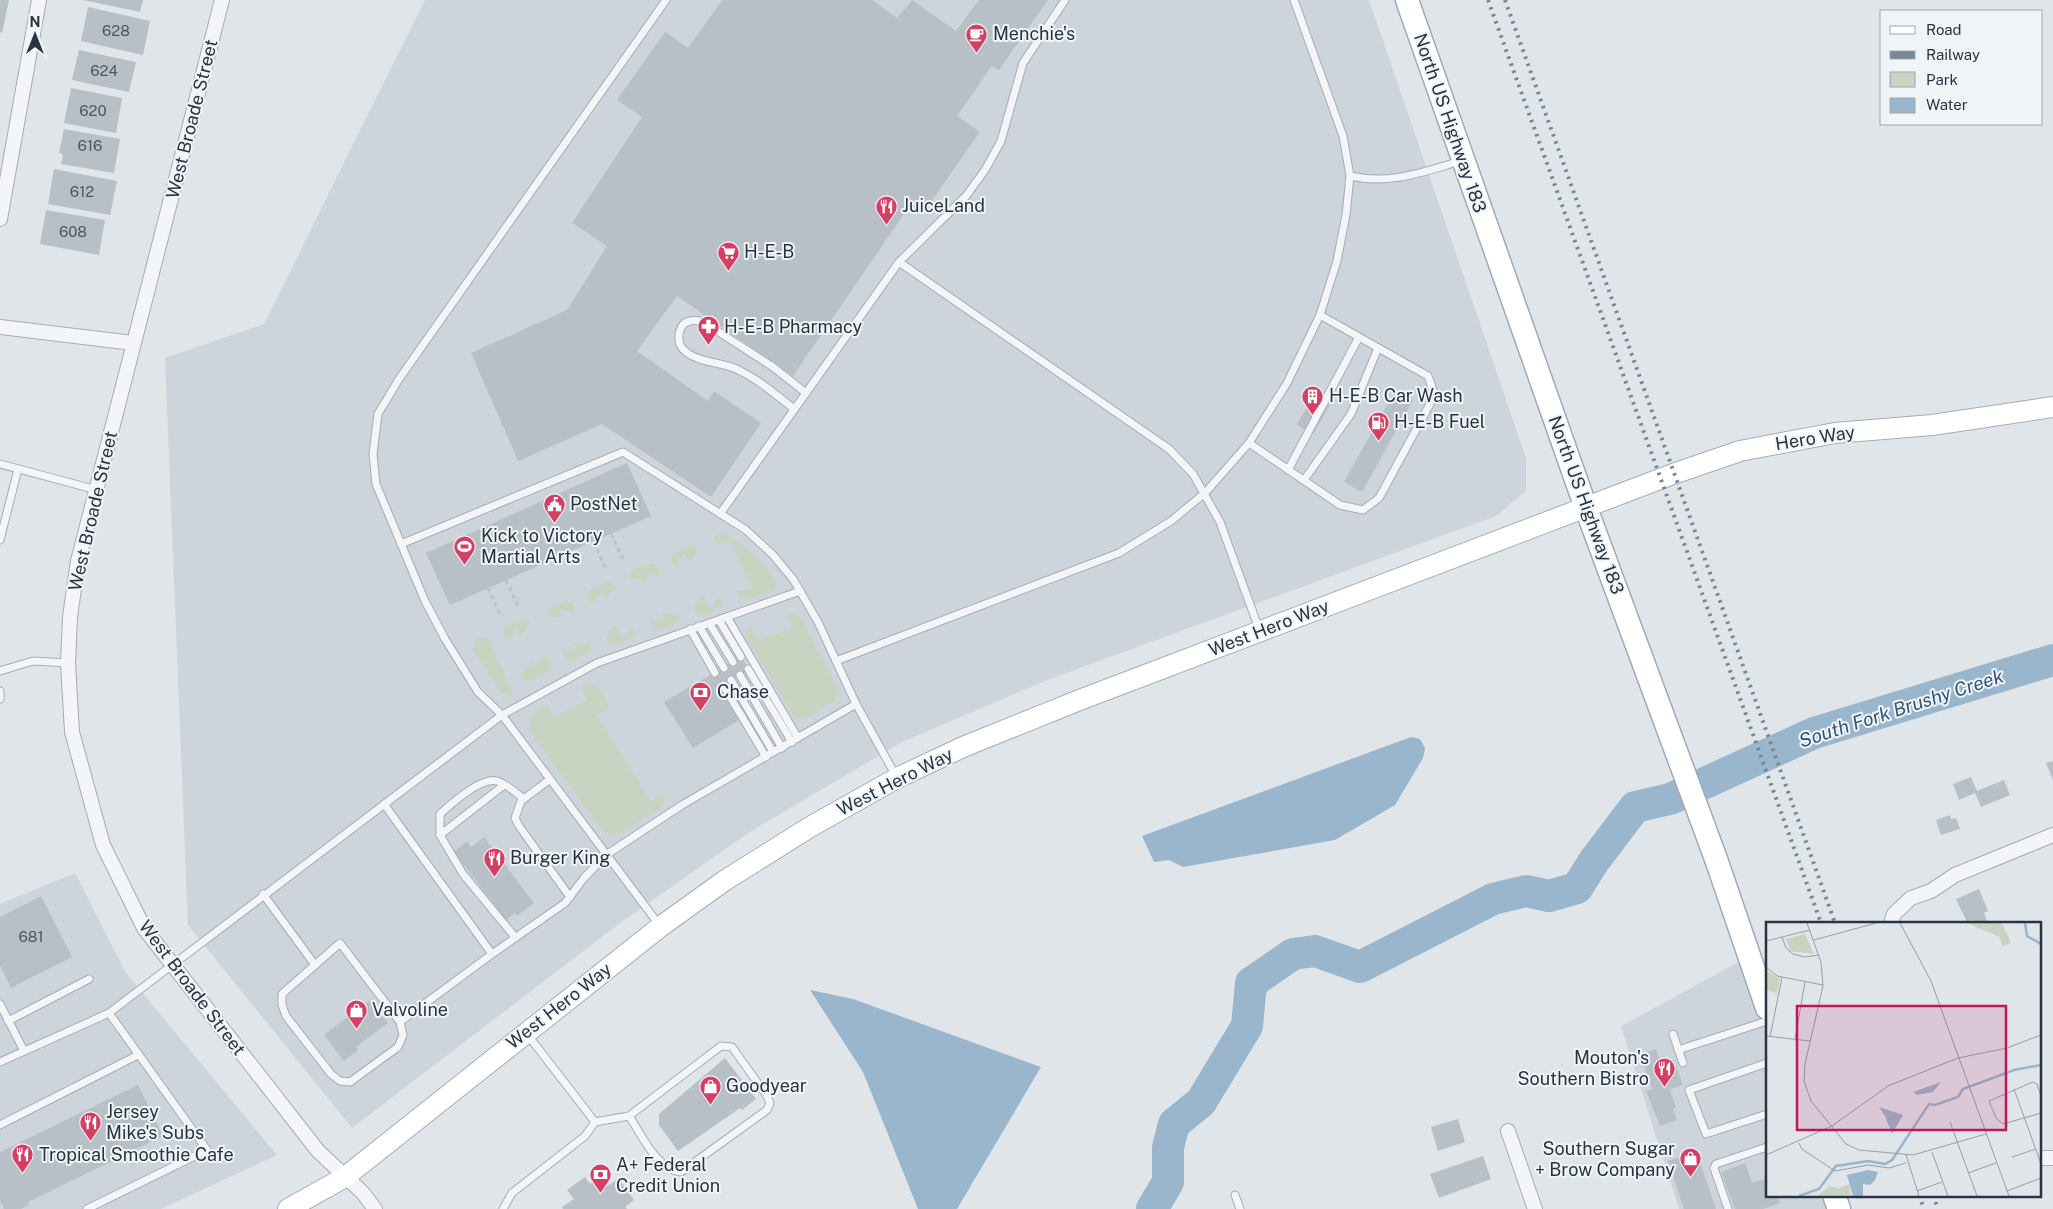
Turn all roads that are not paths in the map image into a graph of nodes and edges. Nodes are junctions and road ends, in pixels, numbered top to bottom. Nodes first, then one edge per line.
1 (39, 0) edge
2 (222, 0) edge
3 (666, 0) edge
4 (1065, 0) edge
5 (1294, 0) edge
6 (1406, 0) edge
7 (1462, 161) junction
8 (1350, 176) junction
9 (0, 219) edge
10 (899, 262) junction
11 (1320, 315) junction
12 (0, 327) edge
13 (1359, 337) junction
14 (133, 343) junction
15 (1378, 348) junction
16 (806, 393) junction
17 (2053, 407) edge
18 (794, 409) junction
19 (1249, 443) junction
20 (0, 464) edge
21 (18, 469) junction
22 (1288, 470) junction
23 (1304, 480) junction
24 (97, 490) junction
25 (1205, 493) junction
26 (1586, 508) junction
27 (720, 514) junction
28 (0, 540) edge
29 (401, 544) junction
30 (800, 591) junction
31 (727, 617) junction
32 (718, 620) junction
33 (710, 622) junction
34 (699, 626) junction
35 (690, 629) junction
36 (1260, 632) junction
37 (741, 657) dead end
38 (836, 661) junction
39 (732, 662) dead end
40 (68, 663) junction
41 (724, 668) dead end
42 (748, 669) dead end
43 (0, 671) edge
44 (716, 673) dead end
45 (740, 675) dead end
46 (731, 680) dead end
47 (723, 685) dead end
48 (0, 691) edge
49 (0, 699) edge
50 (856, 704) junction
51 (502, 715) junction
52 (798, 738) junction
53 (792, 742) junction
54 (782, 748) junction
55 (773, 752) junction
56 (766, 756) junction
57 (897, 778) junction
58 (549, 780) junction
59 (504, 785) junction
60 (524, 799) junction
61 (384, 804) junction
62 (440, 834) junction
63 (2053, 835) edge
64 (606, 855) junction
65 (263, 894) junction
66 (570, 897) junction
67 (1893, 919) edge
68 (660, 927) junction
69 (516, 937) junction
70 (492, 954) junction
71 (171, 964) junction
72 (315, 965) junction
73 (89, 979) dead end
74 (0, 1004) edge
75 (1766, 1005) edge
76 (108, 1013) junction
77 (8, 1020) junction
78 (1766, 1021) edge
79 (400, 1022) junction
80 (526, 1032) junction
81 (1673, 1034) dead end
82 (1678, 1050) junction
83 (24, 1051) junction
84 (138, 1055) junction
85 (0, 1062) edge
86 (1683, 1063) dead end
87 (1766, 1063) edge
88 (1766, 1114) edge
89 (629, 1116) junction
90 (595, 1122) junction
91 (0, 1125) edge
92 (1508, 1131) dead end
93 (1766, 1147) edge
94 (2040, 1158) edge
95 (2053, 1158) edge
96 (345, 1178) junction
97 (1235, 1196) dead end
98 (1834, 1196) edge
99 (87, 1209) edge
100 (288, 1209) edge
101 (375, 1209) edge
102 (503, 1209) edge
103 (1240, 1209) edge
104 (1535, 1209) edge
105 (1728, 1209) edge
106 (1839, 1209) edge

1 - 9 street
2 - 14 street, West Broade Street
3 - 29 lane
4 - 10 lane
5 - 8 lane
6 - 7 main road, North US Highway 183
7 - 8 lane
7 - 26 main road, North US Highway 183
8 - 11 lane
10 - 16 lane
10 - 25 lane
11 - 13 lane
11 - 19 lane
12 - 14 street
13 - 15 lane
13 - 22 lane
14 - 24 street, West Broade Street
15 - 23 lane
15 - 23 lane
16 - 18 lane
16 - 18 lane
17 - 26 main road, Hero Way
18 - 27 lane
19 - 22 lane
19 - 25 lane
20 - 21 lane
21 - 24 lane
21 - 28 lane
22 - 23 lane
24 - 40 street, West Broade Street
25 - 36 lane
25 - 38 lane
26 - 36 main road, West Hero Way
26 - 75 main road, North US Highway 183
27 - 29 lane
27 - 30 lane
29 - 51 lane
30 - 31 lane
30 - 38 lane
31 - 32 lane
31 - 52 lane
32 - 33 lane
32 - 37 lane
33 - 34 lane
33 - 39 lane
34 - 35 lane
34 - 41 lane
35 - 44 lane
35 - 51 lane
36 - 57 main road, West Hero Way
38 - 50 lane
40 - 43 lane
40 - 71 street, West Broade Street
42 - 53 lane
45 - 54 lane
46 - 55 lane
47 - 56 lane
48 - 49 lane
50 - 52 lane
50 - 57 lane
51 - 58 lane
51 - 61 lane
52 - 53 lane
53 - 54 lane
54 - 55 lane
55 - 56 lane
56 - 64 lane
57 - 68 main road, West Hero Way
58 - 60 lane
58 - 64 lane
59 - 60 lane
59 - 62 lane
59 - 62 lane
60 - 66 lane
61 - 65 lane
61 - 70 lane
62 - 69 lane
63 - 67 street
64 - 66 lane
64 - 68 lane
65 - 71 lane
65 - 72 lane
66 - 69 lane
68 - 80 main road, West Hero Way
69 - 70 lane
70 - 79 lane
71 - 76 lane
71 - 96 street, West Broade Street
72 - 79 lane
72 - 79 lane
73 - 77 lane
74 - 77 lane
76 - 83 lane
76 - 84 lane
77 - 83 lane
78 - 82 lane
80 - 90 lane
80 - 96 main road, West Hero Way
81 - 82 lane
82 - 86 lane
83 - 85 lane
84 - 91 lane
84 - 99 lane
87 - 88 lane
89 - 89 lane
89 - 90 lane
90 - 102 lane
92 - 104 street
93 - 105 lane
94 - 95 street
96 - 100 main road, West Hero Way
96 - 101 street, West Broade Street
97 - 103 lane
98 - 106 main road

